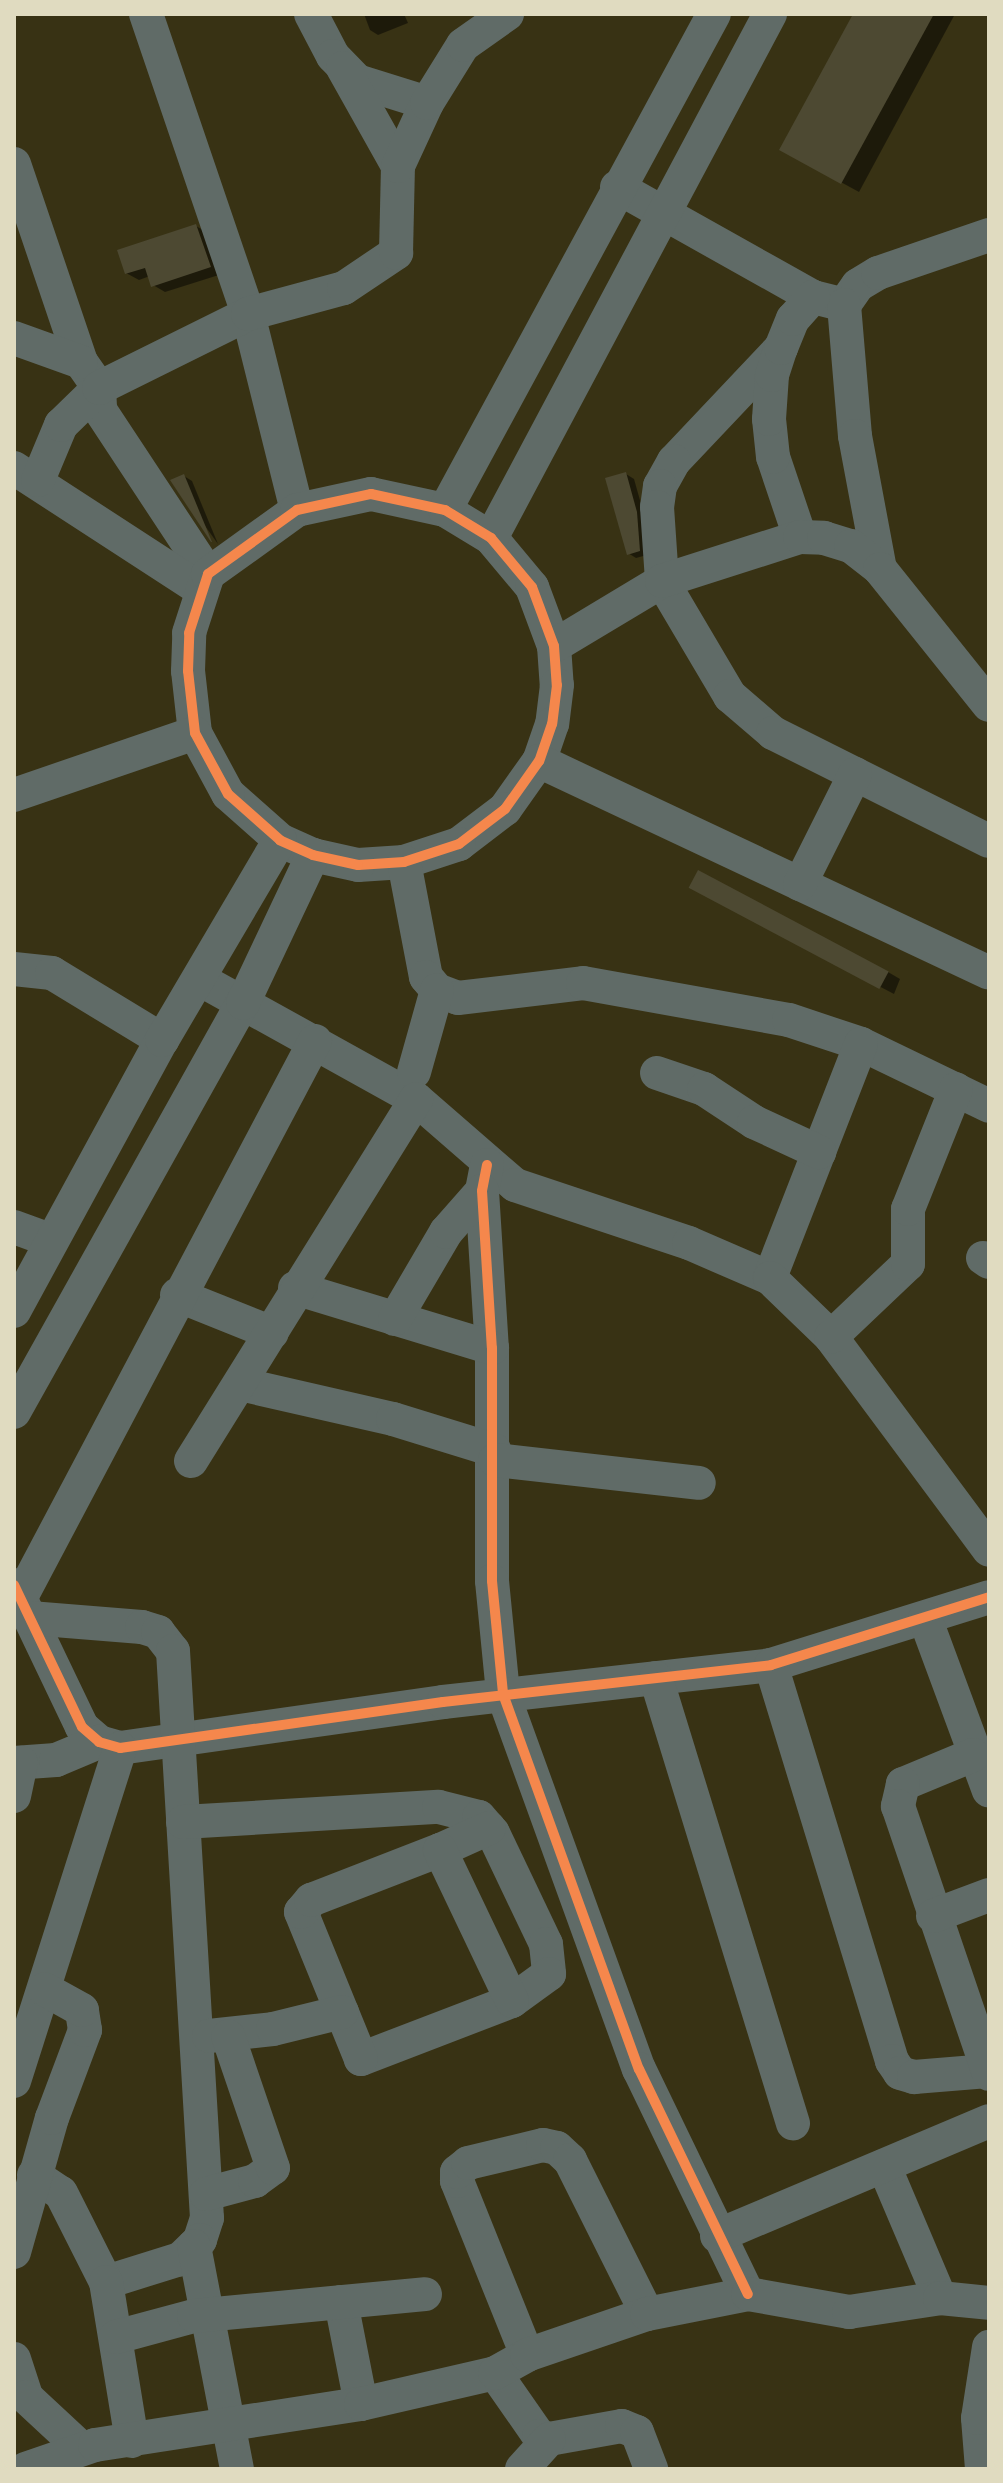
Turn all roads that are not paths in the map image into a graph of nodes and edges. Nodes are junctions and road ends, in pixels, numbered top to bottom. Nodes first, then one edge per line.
1 (146, 14) edge
2 (311, 14) edge
3 (507, 14) edge
4 (714, 14) edge
5 (770, 14) edge
6 (341, 65) junction
7 (427, 103) junction
8 (14, 164) edge
9 (398, 166) junction
10 (617, 187) junction
11 (664, 213) junction
12 (989, 235) edge
13 (828, 301) junction
14 (248, 314) junction
15 (14, 338) edge
16 (781, 348) junction
17 (90, 375) junction
18 (26, 474) edge
19 (297, 510) junction
20 (445, 510) junction
21 (800, 537) junction
22 (491, 538) junction
23 (880, 569) junction
24 (662, 581) junction
25 (204, 582) junction
26 (554, 646) junction
27 (989, 705) edge
28 (195, 733) junction
29 (539, 761) junction
30 (855, 774) junction
31 (14, 795) edge
32 (280, 840) junction
33 (989, 841) edge
34 (313, 855) junction
35 (404, 862) junction
36 (800, 884) junction
37 (16, 971) edge
38 (989, 973) edge
39 (201, 980) junction
40 (437, 990) junction
41 (243, 1003) junction
42 (162, 1040) junction
43 (315, 1041) junction
44 (861, 1044) junction
45 (657, 1073) dead end
46 (415, 1086) junction
47 (980, 1099) edge
48 (819, 1152) junction
49 (484, 1178) junction
50 (14, 1227) edge
51 (50, 1240) junction
52 (770, 1278) junction
53 (295, 1288) junction
54 (177, 1295) junction
55 (14, 1311) edge
56 (395, 1319) junction
57 (272, 1333) junction
58 (831, 1337) junction
59 (492, 1348) junction
60 (240, 1384) junction
61 (14, 1412) edge
62 (494, 1455) junction
63 (191, 1461) dead end
64 (699, 1483) dead end
65 (989, 1550) edge
66 (989, 1597) edge
67 (22, 1600) edge
68 (925, 1618) junction
69 (771, 1665) junction
70 (656, 1678) junction
71 (503, 1694) junction
72 (179, 1739) junction
73 (109, 1745) junction
74 (973, 1755) junction
75 (17, 1763) edge
76 (989, 1791) edge
77 (14, 1796) edge
78 (183, 1822) junction
79 (489, 1828) junction
80 (440, 1850) junction
81 (989, 1895) edge
82 (933, 1916) junction
83 (44, 1989) junction
84 (512, 2001) junction
85 (342, 2012) junction
86 (212, 2036) junction
87 (20, 2048) edge
88 (988, 2072) edge
89 (14, 2081) edge
90 (989, 2121) edge
91 (793, 2123) dead end
92 (884, 2166) junction
93 (34, 2175) junction
94 (206, 2194) junction
95 (717, 2236) junction
96 (194, 2246) junction
97 (14, 2252) edge
98 (106, 2282) junction
99 (425, 2294) dead end
100 (748, 2294) junction
101 (940, 2298) junction
102 (341, 2302) junction
103 (989, 2303) edge
104 (647, 2314) junction
105 (205, 2315) junction
106 (116, 2337) junction
107 (989, 2347) edge
108 (527, 2355) junction
109 (14, 2359) edge
110 (495, 2373) junction
111 (985, 2392) edge
112 (361, 2404) junction
113 (232, 2425) junction
114 (549, 2439) junction
115 (132, 2441) junction
116 (93, 2454) edge
117 (984, 2456) edge
118 (25, 2469) edge
119 (237, 2469) edge
120 (522, 2469) edge
121 (651, 2469) edge

1 - 14 street
2 - 6 street
3 - 7 street
4 - 10 street
5 - 11 street
6 - 7 street
6 - 9 street
7 - 9 street
8 - 17 street
9 - 14 street
10 - 11 street
10 - 20 street
11 - 13 street
11 - 22 street
12 - 13 street
13 - 16 street
13 - 23 street
14 - 17 street
14 - 19 street
15 - 17 street
16 - 21 street
16 - 24 street
17 - 18 street
17 - 25 street
18 - 25 street
19 - 20 street
19 - 25 street
20 - 22 street
21 - 23 street
21 - 24 street
22 - 26 street
23 - 27 street
24 - 26 street
24 - 30 street
25 - 28 street
26 - 29 street
28 - 31 street
28 - 32 street
29 - 35 street
29 - 36 street
30 - 33 street
30 - 36 street
32 - 34 street
32 - 39 street
34 - 35 street
34 - 41 street
35 - 40 street
36 - 38 street
37 - 42 street
39 - 41 street
39 - 42 street
40 - 44 street
40 - 46 street
41 - 43 street
41 - 61 street
42 - 51 street
43 - 46 street
43 - 54 street
44 - 47 street
44 - 48 street
45 - 48 street
46 - 49 street
46 - 53 street
47 - 58 street
48 - 52 street
49 - 52 street
49 - 56 street
49 - 59 street
50 - 51 street
51 - 55 street
52 - 58 street
53 - 56 street
53 - 57 street
54 - 57 street
54 - 67 street
56 - 59 street
57 - 60 street
58 - 65 street
59 - 62 street
60 - 62 street
60 - 63 street
62 - 64 street
62 - 71 street
66 - 68 street
67 - 72 street
67 - 73 street
68 - 69 street
68 - 74 street
69 - 70 street
69 - 88 street
70 - 71 street
70 - 91 street
71 - 72 street
71 - 95 street
72 - 73 street
72 - 78 street
73 - 75 street
73 - 83 street
74 - 76 street
74 - 82 street
75 - 77 street
78 - 79 street
78 - 86 street
79 - 80 street
79 - 84 street
80 - 84 street
80 - 85 street
81 - 82 street
82 - 88 street
83 - 87 street
83 - 93 street
84 - 85 street
85 - 86 street
86 - 94 street
86 - 94 street
87 - 89 street
90 - 92 street
92 - 95 street
92 - 101 street
93 - 97 street
93 - 98 street
94 - 96 street
95 - 100 street
96 - 98 street
96 - 105 street
98 - 106 street
99 - 102 street
100 - 101 street
100 - 104 street
101 - 103 street
102 - 105 street
102 - 112 street
104 - 108 street
104 - 108 street
105 - 106 street
105 - 113 street
106 - 115 street
107 - 111 street
108 - 110 street
109 - 116 street
110 - 112 street
110 - 114 street
111 - 117 street
112 - 113 street
113 - 115 street
113 - 119 street
114 - 120 street
114 - 121 street
115 - 116 street
116 - 118 street

